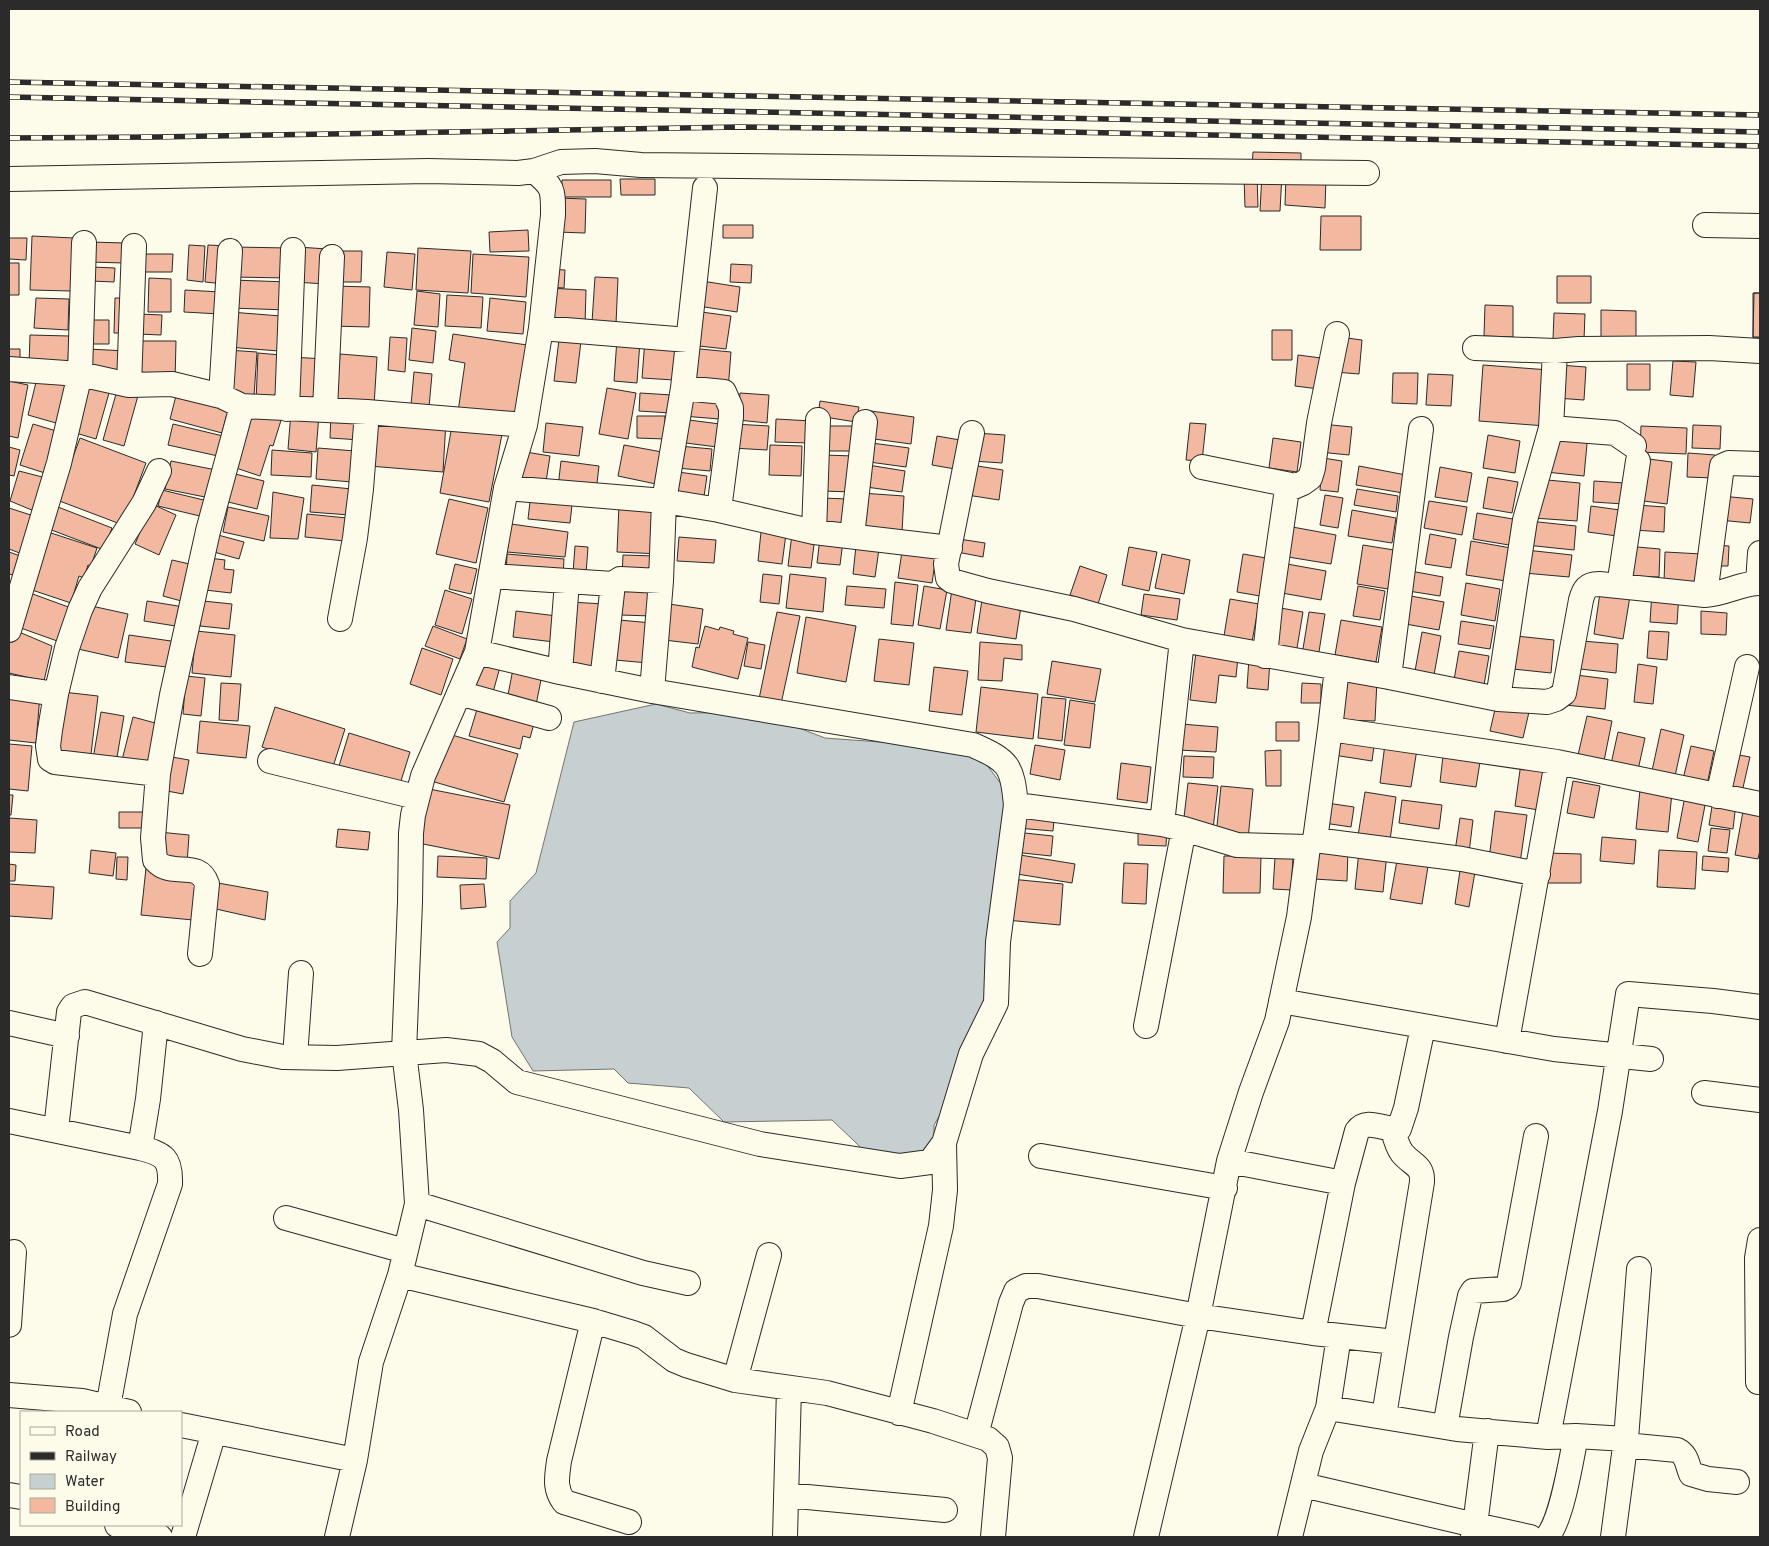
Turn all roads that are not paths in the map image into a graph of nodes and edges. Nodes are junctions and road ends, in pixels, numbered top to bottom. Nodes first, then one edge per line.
1 (534, 171) junction
2 (1367, 173) dead end
3 (9, 178) edge
4 (705, 188) dead end
5 (1705, 225) dead end
6 (1760, 226) edge
7 (84, 244) dead end
8 (134, 246) dead end
9 (293, 250) dead end
10 (230, 251) dead end
11 (332, 257) dead end
12 (541, 328) junction
13 (1337, 334) dead end
14 (688, 340) junction
15 (1475, 348) dead end
16 (1555, 351) junction
17 (1760, 351) edge
18 (9, 369) edge
19 (80, 374) junction
20 (128, 386) junction
21 (683, 388) junction
22 (221, 396) junction
23 (242, 406) junction
24 (286, 409) junction
25 (325, 410) junction
26 (367, 412) junction
27 (818, 420) dead end
28 (865, 422) dead end
29 (525, 425) junction
30 (1551, 428) junction
31 (1421, 429) dead end
32 (972, 433) dead end
33 (1760, 464) edge
34 (1202, 467) dead end
35 (159, 471) dead end
36 (1296, 486) junction
37 (506, 488) junction
38 (664, 501) junction
39 (719, 510) junction
40 (814, 532) junction
41 (852, 536) junction
42 (950, 548) junction
43 (1760, 553) edge
44 (491, 576) junction
45 (661, 581) junction
46 (567, 582) junction
47 (1759, 583) edge
48 (613, 584) junction
49 (1619, 586) junction
50 (1705, 595) junction
51 (340, 619) dead end
52 (9, 630) edge
53 (1182, 640) junction
54 (477, 652) junction
55 (1265, 656) junction
56 (1747, 666) dead end
57 (1337, 668) junction
58 (560, 672) junction
59 (1389, 677) junction
60 (602, 681) junction
61 (9, 687) edge
62 (652, 691) junction
63 (459, 692) junction
64 (56, 694) junction
65 (1498, 699) junction
66 (549, 718) dead end
67 (1330, 729) junction
68 (270, 761) dead end
69 (1557, 762) junction
70 (158, 774) junction
71 (1718, 796) junction
72 (416, 797) junction
73 (1760, 804) edge
74 (1016, 805) junction
75 (1173, 826) junction
76 (1312, 844) junction
77 (1538, 874) junction
78 (200, 954) dead end
79 (301, 973) dead end
80 (1281, 1000) junction
81 (1760, 1008) edge
82 (9, 1023) edge
83 (156, 1023) junction
84 (1146, 1026) dead end
85 (1423, 1027) junction
86 (67, 1036) junction
87 (1507, 1041) junction
88 (404, 1052) junction
89 (1618, 1055) junction
90 (296, 1057) junction
91 (1650, 1059) dead end
92 (1704, 1093) dead end
93 (1760, 1100) edge
94 (9, 1120) edge
95 (56, 1130) junction
96 (1393, 1130) junction
97 (1536, 1136) dead end
98 (944, 1144) junction
99 (140, 1148) junction
100 (1041, 1156) dead end
101 (1229, 1161) junction
102 (1343, 1183) junction
103 (1224, 1188) junction
104 (417, 1204) junction
105 (286, 1218) dead end
106 (1760, 1240) edge
107 (405, 1251) junction
108 (14, 1252) dead end
109 (769, 1255) dead end
110 (1639, 1269) dead end
111 (400, 1275) junction
112 (688, 1283) dead end
113 (1198, 1316) junction
114 (593, 1321) junction
115 (9, 1325) edge
116 (1313, 1334) junction
117 (1339, 1336) junction
118 (1395, 1342) junction
119 (734, 1380) junction
120 (1758, 1382) dead end
121 (789, 1388) junction
122 (9, 1395) edge
123 (1328, 1408) junction
124 (118, 1410) edge
125 (899, 1413) junction
126 (1384, 1416) junction
127 (182, 1424) edge
128 (1445, 1427) junction
129 (1487, 1431) junction
130 (214, 1432) junction
131 (976, 1435) junction
132 (1548, 1436) junction
133 (1576, 1436) junction
134 (1625, 1442) junction
135 (355, 1460) junction
136 (1737, 1482) dead end
137 (1303, 1485) junction
138 (786, 1495) junction
139 (946, 1510) dead end
140 (629, 1522) dead end
141 (121, 1526) edge
142 (1474, 1531) edge
143 (160, 1537) edge
144 (183, 1537) edge
145 (337, 1537) edge
146 (785, 1537) edge
147 (993, 1537) edge
148 (1146, 1537) edge
149 (1290, 1537) edge
150 (1530, 1537) edge
151 (1547, 1537) edge
152 (1613, 1537) edge

1 - 2 street
1 - 3 street
1 - 12 street
4 - 14 street
5 - 6 street
7 - 19 street
8 - 20 street
9 - 24 street
10 - 22 street
11 - 25 street
12 - 14 street
12 - 29 street
13 - 36 street
14 - 21 street
15 - 16 street
16 - 17 street
16 - 30 street
18 - 19 street
19 - 20 street
19 - 52 street
20 - 22 street
21 - 38 street
21 - 39 street
22 - 23 street
23 - 24 street
23 - 70 street
24 - 25 street
25 - 26 street
26 - 29 street
26 - 51 street
27 - 40 street
28 - 41 street
29 - 37 street
30 - 49 street
30 - 65 street
31 - 59 street
32 - 42 street
33 - 50 street
34 - 36 street
35 - 64 street
36 - 55 street
37 - 38 street
37 - 44 street
38 - 39 street
38 - 45 street
39 - 40 street
40 - 41 street
41 - 42 street
42 - 53 street
43 - 47 street
44 - 46 street
44 - 54 street
45 - 48 street
45 - 62 street
46 - 48 street
46 - 58 street
47 - 50 street
48 - 60 street
49 - 50 street
49 - 65 street
53 - 55 street
53 - 75 street
54 - 58 street
54 - 63 street
55 - 57 street
56 - 71 street
57 - 59 street
57 - 67 street
58 - 60 street
59 - 65 street
60 - 62 street
61 - 64 street
62 - 74 street
63 - 66 street
63 - 72 street
64 - 70 street
67 - 69 street
67 - 76 street
68 - 72 street
69 - 71 street
69 - 77 street
70 - 78 street
71 - 73 street
72 - 88 street
74 - 75 street
74 - 98 street
75 - 76 street
75 - 84 street
76 - 77 street
76 - 80 street
77 - 87 street
79 - 90 street
80 - 85 street
80 - 101 street
81 - 89 street
82 - 86 street
83 - 86 street
83 - 90 street
83 - 99 street
85 - 87 street
85 - 96 street
86 - 95 street
87 - 89 street
88 - 90 street
88 - 98 street
88 - 104 street
89 - 91 street
89 - 132 street
92 - 93 street
94 - 95 street
95 - 99 street
96 - 102 street
96 - 118 street
97 - 128 street
98 - 125 street
99 - 124 street
100 - 103 street
101 - 102 street
101 - 103 street
102 - 116 street
103 - 113 street
104 - 107 street
104 - 112 street
105 - 107 street
106 - 120 street
107 - 111 street
108 - 115 street
109 - 119 street
110 - 134 street
111 - 114 street
111 - 135 street
113 - 116 street
113 - 131 street
113 - 148 street
114 - 119 street
114 - 140 street
116 - 117 street
117 - 118 street
117 - 123 street
118 - 126 street
119 - 121 street
121 - 125 street
121 - 138 street
122 - 124 street
123 - 126 street
123 - 137 street
125 - 131 street
126 - 128 street
127 - 130 street
128 - 129 street
129 - 132 street
129 - 142 street
130 - 135 street
130 - 144 street
131 - 147 street
132 - 133 street
133 - 134 street
133 - 151 street
134 - 136 street
134 - 152 street
135 - 145 street
137 - 142 street
137 - 149 street
138 - 139 street
138 - 146 street
141 - 143 street
142 - 150 street

